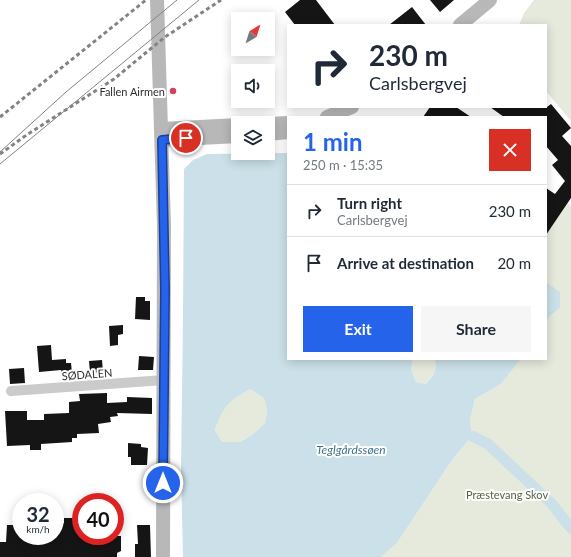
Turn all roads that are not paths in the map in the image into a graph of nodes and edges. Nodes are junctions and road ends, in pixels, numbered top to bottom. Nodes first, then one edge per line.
1 (157, 0) edge
2 (490, 0) edge
3 (461, 24) edge
4 (350, 108) edge
5 (330, 116) edge
6 (287, 123) edge
7 (275, 124) edge
8 (231, 126) edge
9 (287, 132) edge
10 (275, 133) edge
11 (162, 134) junction
12 (231, 136) edge
13 (164, 380) junction
14 (11, 391) dead end
15 (163, 557) edge

1 - 11 street
2 - 3 street
4 - 5 street
6 - 7 street
8 - 11 street
9 - 10 street
11 - 12 street
11 - 13 street
13 - 14 street, SØDALEN
13 - 15 street

